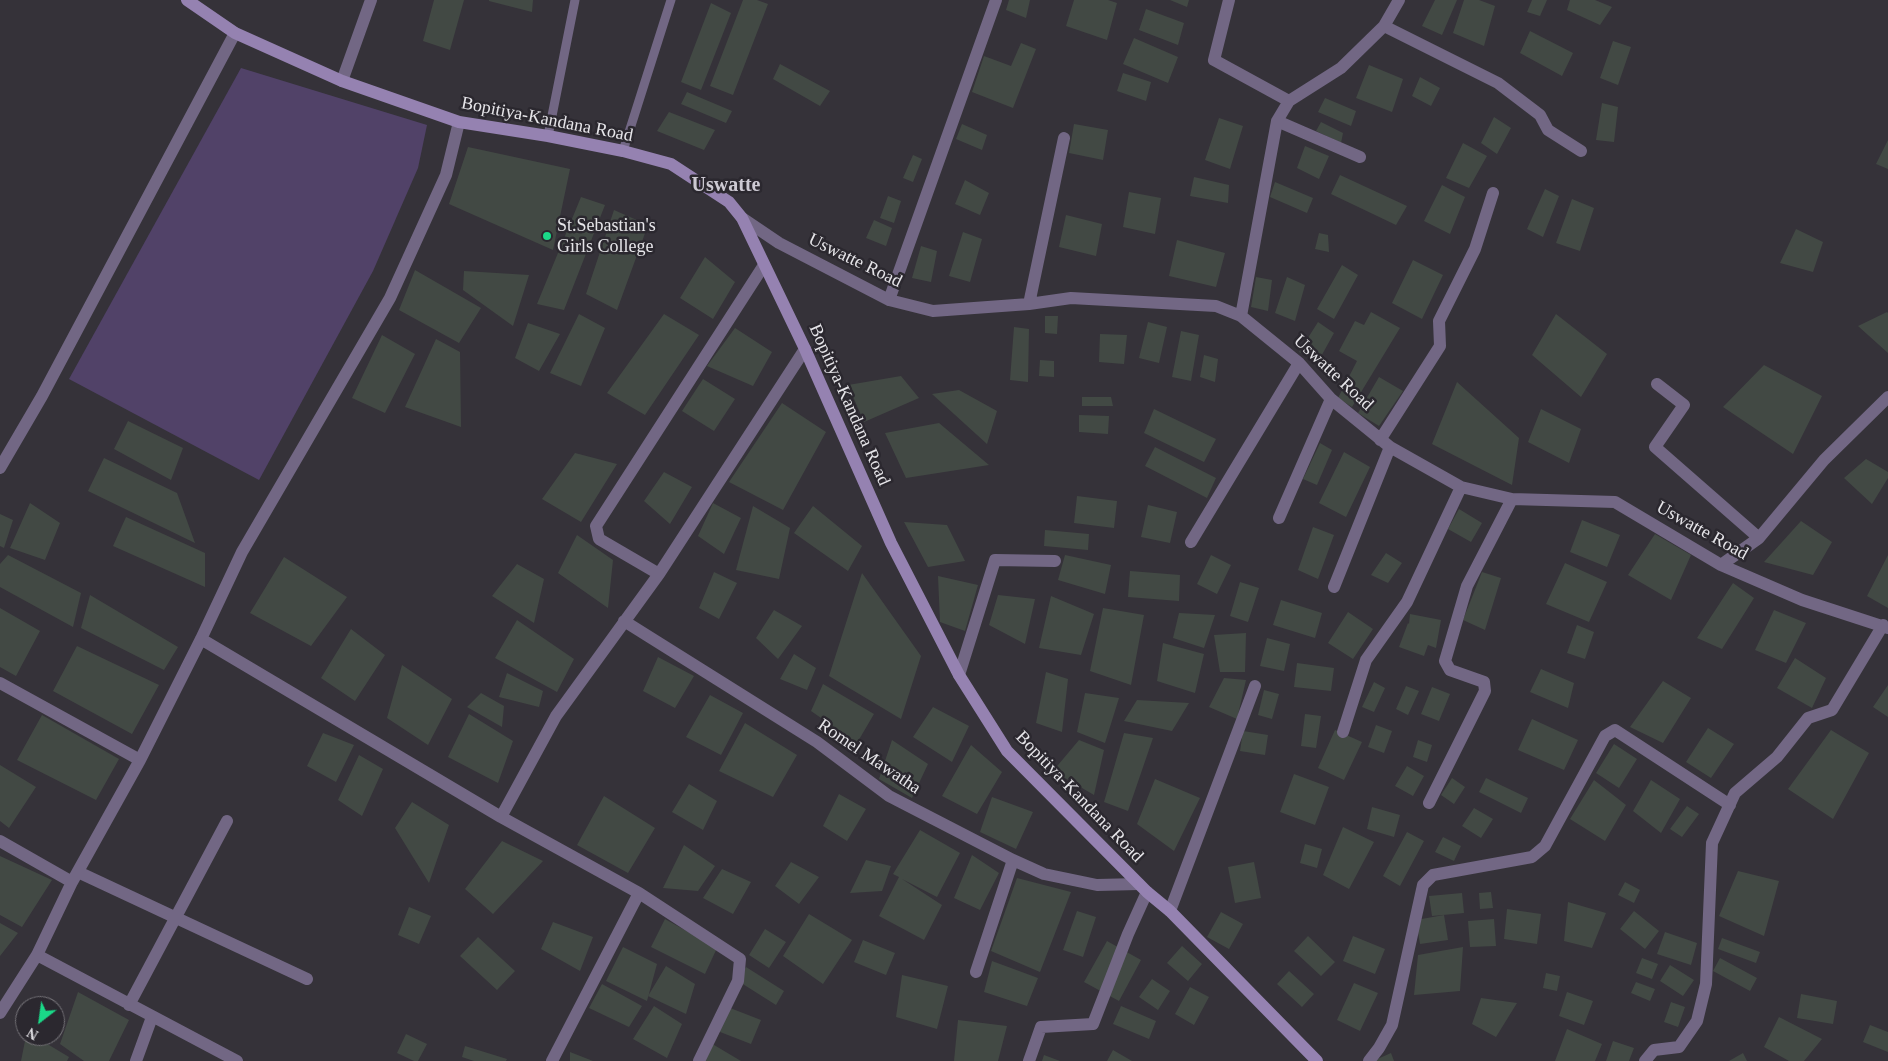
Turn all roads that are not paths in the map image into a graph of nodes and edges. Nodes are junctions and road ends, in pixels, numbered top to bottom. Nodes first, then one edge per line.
1 (187, 0) edge
2 (371, 0) edge
3 (575, 0) edge
4 (671, 0) edge
5 (996, 0) edge
6 (1229, 0) edge
7 (1399, 0) edge
8 (1384, 26) junction
9 (235, 33) junction
10 (342, 81) junction
11 (1289, 101) junction
12 (459, 122) junction
13 (1277, 122) junction
14 (548, 136) junction
15 (1064, 138) dead end
16 (623, 152) junction
17 (1581, 152) dead end
18 (1360, 157) dead end
19 (1493, 193) dead end
20 (742, 218) junction
21 (764, 264) junction
22 (889, 300) junction
23 (1029, 304) junction
24 (1242, 316) junction
25 (805, 349) junction
26 (1299, 363) junction
27 (1657, 384) dead end
28 (1888, 397) edge
29 (1331, 399) junction
30 (1385, 443) junction
31 (0, 468) edge
32 (1461, 487) junction
33 (1512, 499) junction
34 (1278, 518) dead end
35 (1759, 538) junction
36 (1191, 542) dead end
37 (1055, 561) dead end
38 (1721, 565) junction
39 (659, 574) junction
40 (1334, 587) dead end
41 (624, 621) junction
42 (1886, 627) edge
43 (201, 639) junction
44 (959, 675) junction
45 (0, 683) edge
46 (1255, 686) dead end
47 (1343, 732) dead end
48 (140, 760) junction
49 (1429, 803) dead end
50 (1730, 805) junction
51 (501, 817) junction
52 (227, 821) dead end
53 (0, 842) edge
54 (1013, 860) junction
55 (75, 877) junction
56 (1143, 888) junction
57 (639, 893) junction
58 (1170, 911) junction
59 (176, 918) junction
60 (37, 955) junction
61 (976, 972) dead end
62 (307, 979) dead end
63 (129, 1005) junction
64 (0, 1013) edge
65 (152, 1017) junction
66 (136, 1061) edge
67 (237, 1061) edge
68 (552, 1061) edge
69 (699, 1061) edge
70 (1029, 1061) edge
71 (1317, 1061) edge
72 (1369, 1061) edge
73 (1645, 1061) edge

1 - 9 street, Bopitiya-Kandana Road
2 - 10 street
3 - 14 lane
4 - 16 lane
5 - 22 street
6 - 11 street
7 - 8 street
8 - 11 street
8 - 17 street
9 - 10 street, Bopitiya-Kandana Road
9 - 31 street
10 - 12 street, Bopitiya-Kandana Road
11 - 13 street
12 - 14 street, Bopitiya-Kandana Road
12 - 43 street
13 - 18 street
13 - 24 street
14 - 16 street, Bopitiya-Kandana Road
15 - 23 street
16 - 20 street, Bopitiya-Kandana Road
19 - 30 street
20 - 21 street, Bopitiya-Kandana Road
20 - 22 street, Uswatte Road
21 - 25 street, Bopitiya-Kandana Road
21 - 39 street
22 - 23 street, Uswatte Road
23 - 24 street, Uswatte Road
24 - 26 street, Uswatte Road
25 - 39 street
25 - 44 street, Bopitiya-Kandana Road
26 - 29 street, Uswatte Road
26 - 36 street
27 - 35 street
28 - 35 street
29 - 30 street, Uswatte Road
29 - 34 street
30 - 32 street, Uswatte Road
30 - 40 street
32 - 33 street, Uswatte Road
32 - 47 street
33 - 38 street, Uswatte Road
33 - 49 street
35 - 38 street
37 - 44 street
38 - 42 street, Uswatte Road
39 - 41 street
41 - 51 street
41 - 54 street, Romel Mawatha
42 - 50 street
43 - 48 street
43 - 51 street
44 - 56 street, Bopitiya-Kandana Road
45 - 48 street
46 - 58 street
48 - 55 street
50 - 72 street
50 - 73 street
51 - 57 street
52 - 59 street
53 - 55 street
54 - 56 street, Romel Mawatha
54 - 61 street
55 - 59 street
55 - 60 street
56 - 58 street, Bopitiya-Kandana Road
56 - 70 street
57 - 68 street
57 - 69 street
58 - 71 street, Bopitiya-Kandana Road
59 - 62 street
59 - 63 street
60 - 63 street
60 - 64 street
63 - 65 street
65 - 66 street
65 - 67 street

